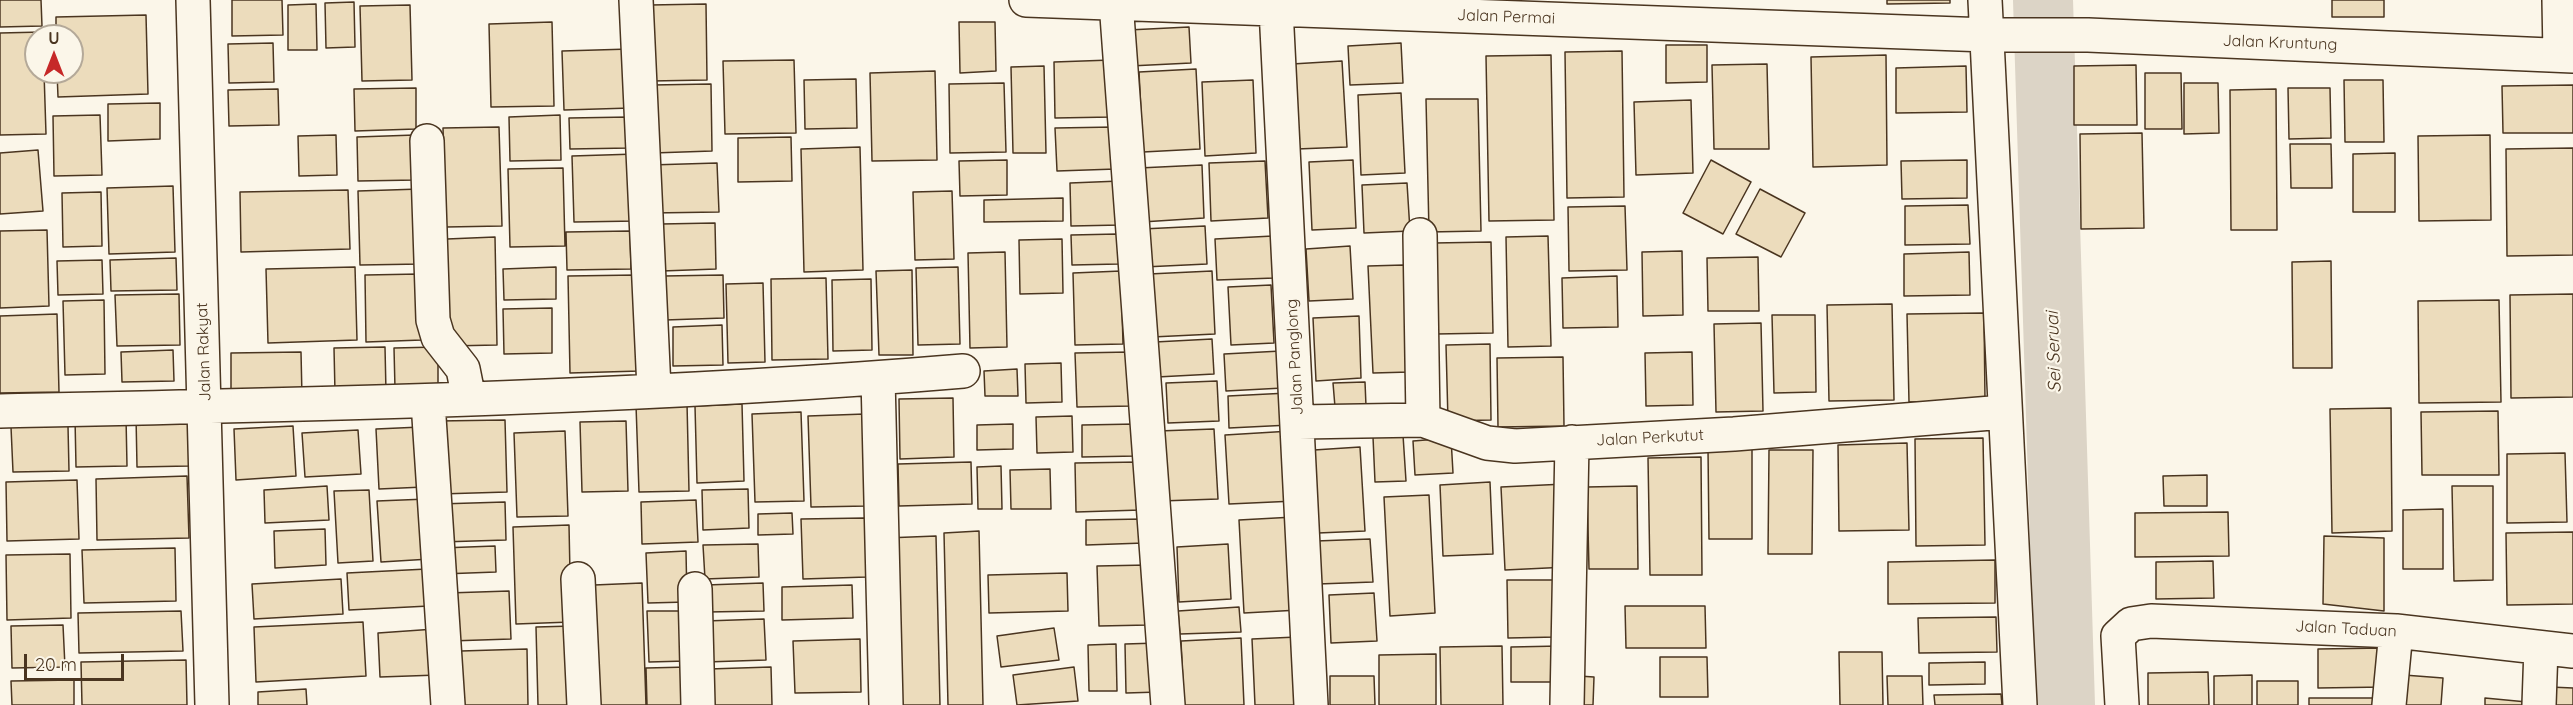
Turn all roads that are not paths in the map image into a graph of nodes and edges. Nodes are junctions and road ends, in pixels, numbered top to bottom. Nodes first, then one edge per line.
1 (193, 0) edge
2 (636, 0) edge
3 (1026, 0) edge
4 (1985, 0) edge
5 (2559, 0) edge
6 (1081, 2) edge
7 (1116, 2) junction
8 (1256, 5) edge
9 (1460, 8) edge
10 (1701, 12) edge
11 (1989, 35) junction
12 (2567, 56) edge
13 (427, 141) dead end
14 (1420, 235) dead end
15 (963, 370) dead end
16 (878, 378) junction
17 (654, 389) junction
18 (468, 399) junction
19 (428, 402) junction
20 (206, 407) junction
21 (0, 411) edge
22 (2004, 412) junction
23 (1423, 420) junction
24 (1299, 422) junction
25 (1572, 442) junction
26 (578, 579) dead end
27 (695, 589) dead end
28 (2396, 631) junction
29 (2557, 650) edge
30 (212, 705) edge
31 (448, 705) edge
32 (584, 705) edge
33 (698, 705) edge
34 (886, 705) edge
35 (1168, 705) edge
36 (1311, 705) edge
37 (1568, 705) edge
38 (2020, 705) edge
39 (2122, 705) edge
40 (2389, 705) edge
41 (2539, 705) edge

1 - 20 street, Jalan Rakyat
2 - 17 street
3 - 6 street, Jalan Permai
4 - 11 street
5 - 12 street
6 - 7 street, Jalan Permai
7 - 8 street, Jalan Permai
7 - 35 street
8 - 9 street, Jalan Permai
8 - 24 street, Jalan Panglong
9 - 10 street, Jalan Permai
10 - 11 street, Jalan Permai
11 - 12 street, Jalan Kruntung
11 - 22 street
13 - 18 street
14 - 23 street
15 - 16 street
16 - 17 street
16 - 34 street
17 - 18 street
18 - 19 street
19 - 20 street
19 - 31 street
20 - 21 street
20 - 30 street, Jalan Rakyat
22 - 25 street, Jalan Perkutut
22 - 38 street
23 - 24 street, Jalan Perkutut
23 - 25 street, Jalan Perkutut
24 - 36 street, Jalan Panglong
25 - 37 street
26 - 32 street
27 - 33 street
28 - 29 street, Jalan Taduan
28 - 39 street, Jalan Taduan
28 - 40 street
29 - 41 street

